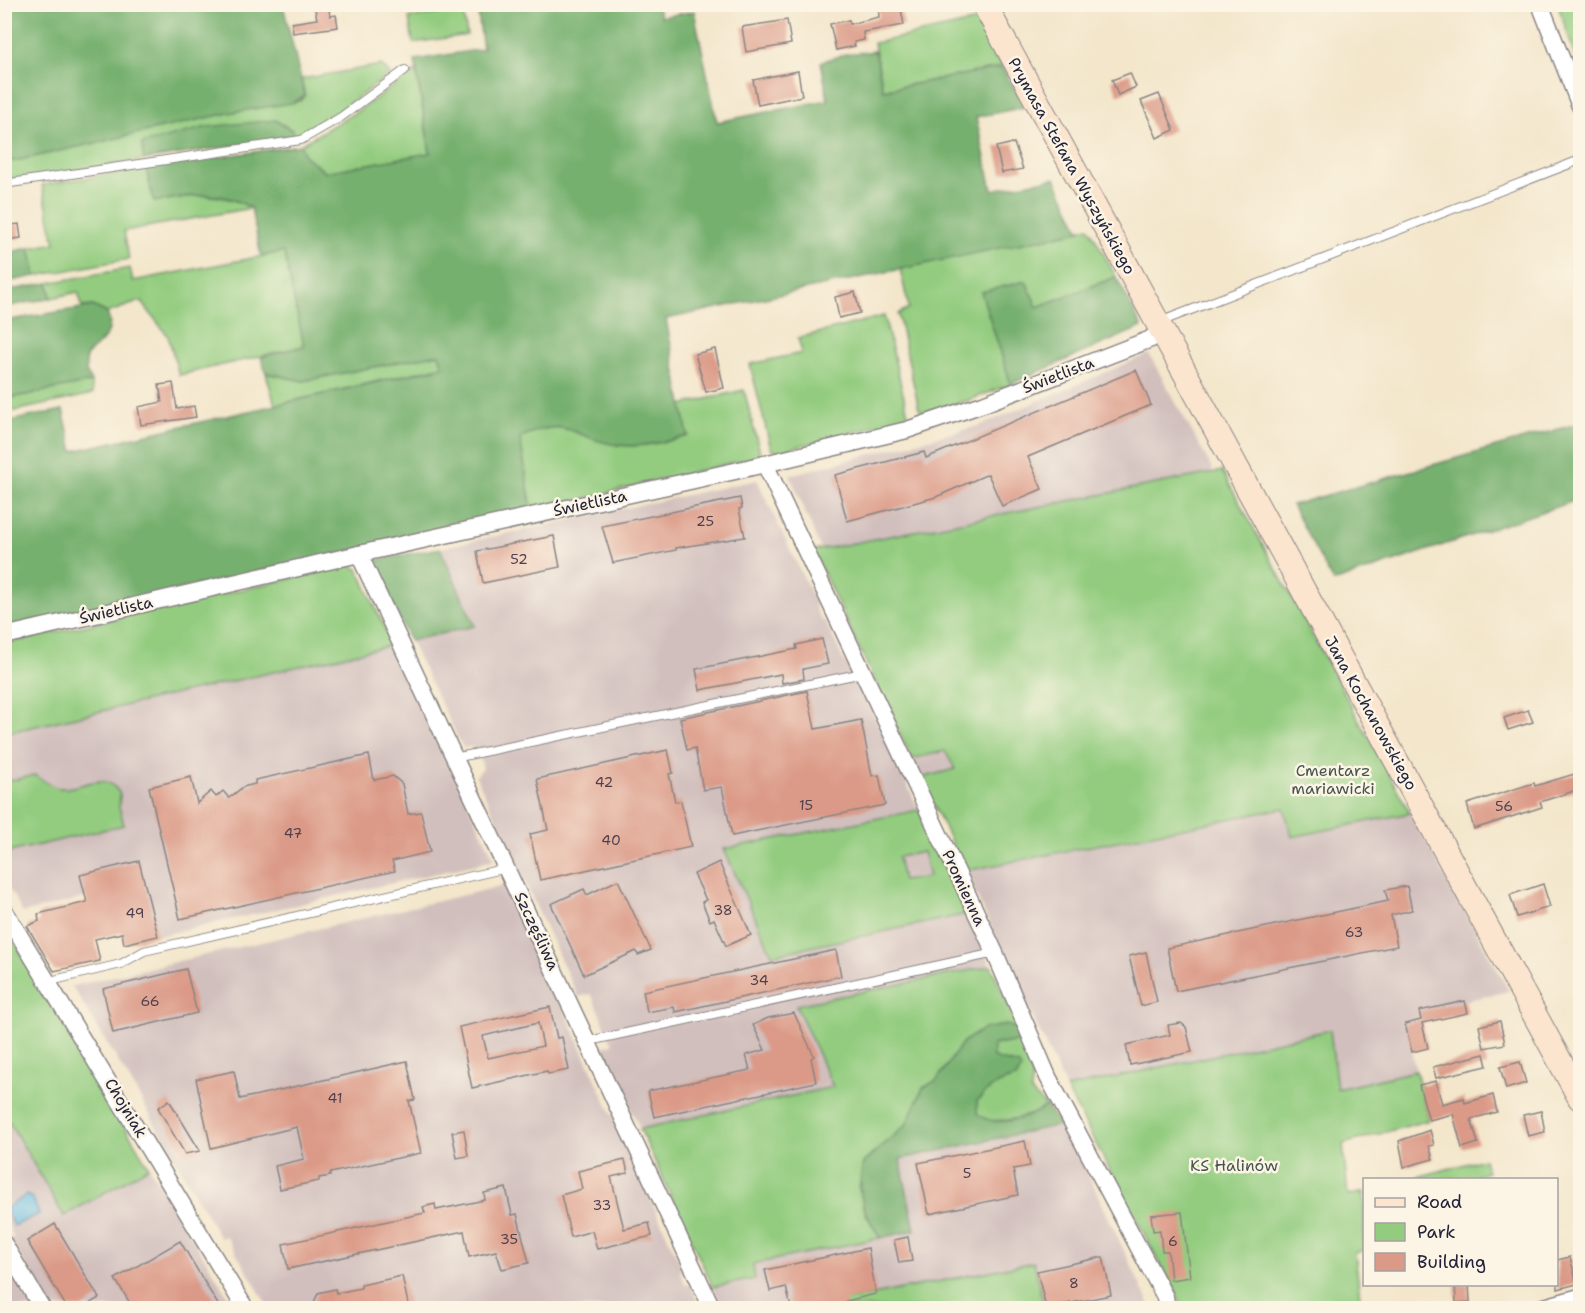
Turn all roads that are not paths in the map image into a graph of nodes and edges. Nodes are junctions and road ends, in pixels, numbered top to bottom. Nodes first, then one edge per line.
1 (984, 4) edge
2 (1540, 4) edge
3 (405, 70) dead end
4 (1581, 106) edge
5 (1581, 160) edge
6 (4, 184) edge
7 (1161, 328) junction
8 (765, 464) junction
9 (359, 554) junction
10 (4, 636) edge
11 (863, 673) junction
12 (454, 758) junction
13 (508, 868) junction
14 (4, 910) edge
15 (995, 953) junction
16 (50, 981) junction
17 (589, 1041) junction
18 (1581, 1098) edge
19 (4, 1244) edge
20 (1581, 1297) edge
21 (42, 1308) edge
22 (245, 1308) edge
23 (712, 1308) edge
24 (1167, 1308) edge
25 (1541, 1308) edge

1 - 7 street, Prymasa Stefana Wyszyńskiego
2 - 4 street
3 - 6 lane
5 - 7 lane
7 - 8 street, Świetlista
7 - 18 street, Jana Kochanowskiego
8 - 9 street, Świetlista
8 - 11 street, Promienna
9 - 10 street, Świetlista
9 - 12 street, Szczęśliwa
11 - 12 lane
11 - 15 street, Promienna
12 - 13 street, Szczęśliwa
13 - 16 lane
13 - 17 street, Szczęśliwa
14 - 16 street, Chojniak
15 - 17 lane
15 - 24 street, Promienna
16 - 22 street, Chojniak
17 - 23 street, Szczęśliwa
19 - 21 street
20 - 25 street

